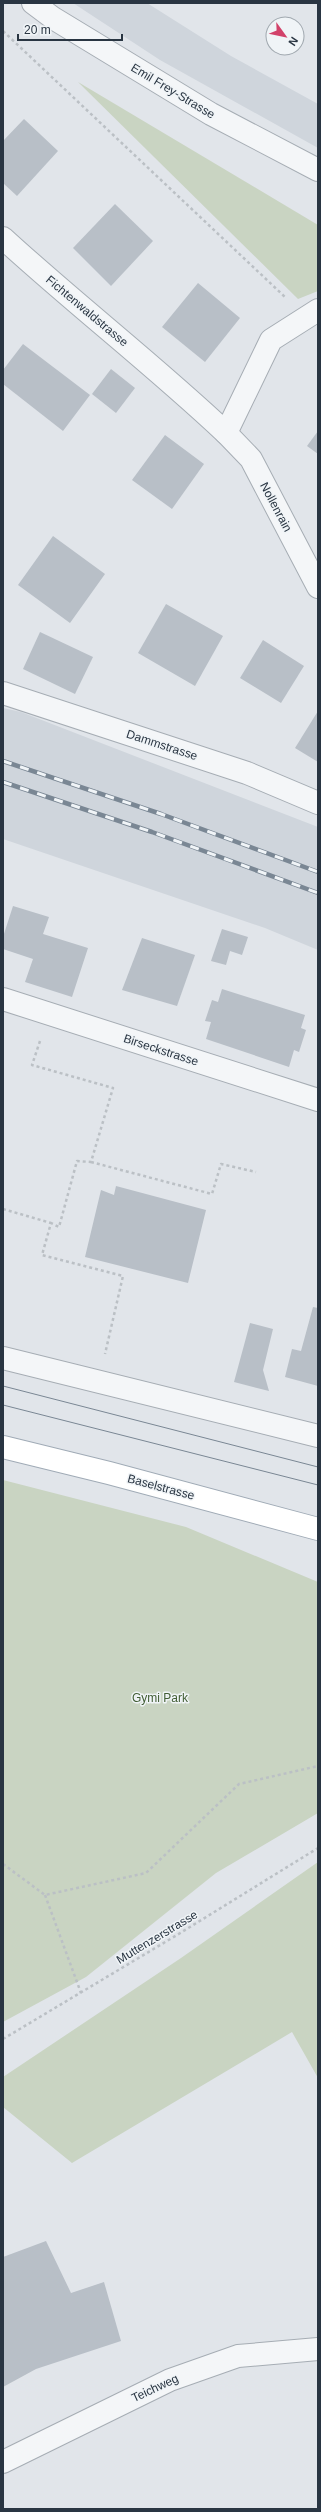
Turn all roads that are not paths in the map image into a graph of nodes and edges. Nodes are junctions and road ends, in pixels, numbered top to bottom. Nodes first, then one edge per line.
1 (33, 3) edge
2 (318, 170) edge
3 (3, 238) edge
4 (311, 314) edge
5 (226, 433) junction
6 (318, 587) edge
7 (3, 693) edge
8 (318, 803) edge
9 (3, 999) edge
10 (318, 1100) edge
11 (3, 1358) edge
12 (318, 1436) edge
13 (3, 1447) edge
14 (318, 1529) edge
15 (318, 2349) edge
16 (3, 2462) edge

1 - 2 street, Emil Frey-Strasse
3 - 5 street, Fichtenwaldstrasse
4 - 5 street
5 - 6 street, Nollenrain
7 - 8 street, Dammstrasse
9 - 10 street, Birseckstrasse
11 - 12 street
13 - 14 main road, Baselstrasse
15 - 16 street, Teichweg

